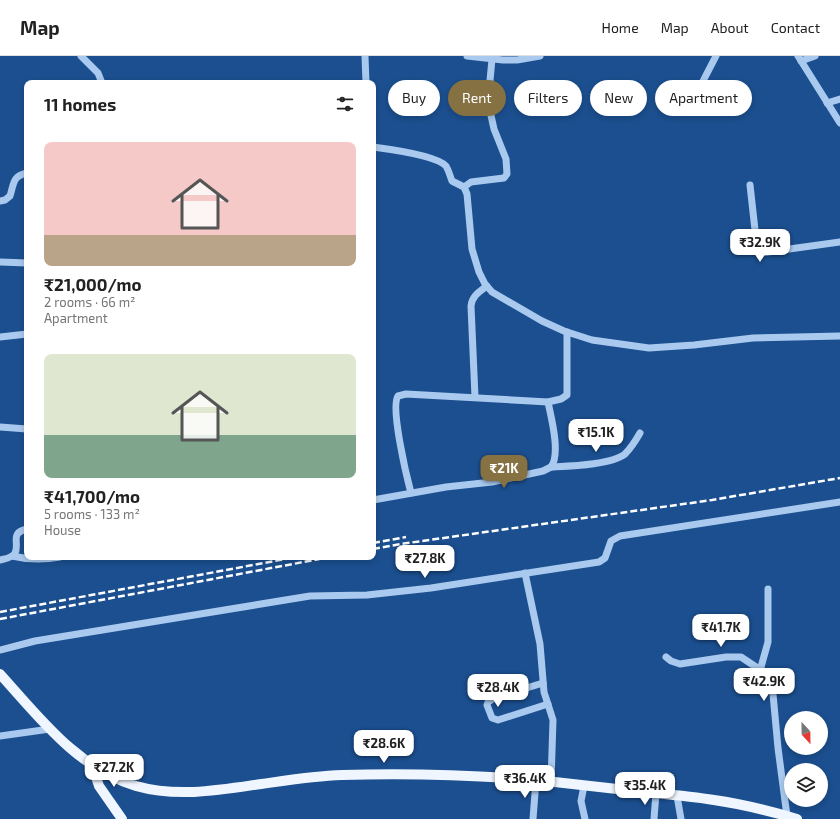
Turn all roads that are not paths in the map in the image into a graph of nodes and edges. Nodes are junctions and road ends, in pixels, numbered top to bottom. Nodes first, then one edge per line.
1 (80, 56) edge
2 (365, 56) edge
3 (466, 56) edge
4 (540, 56) edge
5 (716, 56) edge
6 (815, 56) edge
7 (492, 59) junction
8 (799, 59) edge
9 (101, 80) edge
10 (366, 80) edge
11 (704, 80) edge
12 (840, 99) edge
13 (827, 103) junction
14 (840, 124) edge
15 (376, 147) edge
16 (24, 174) edge
17 (750, 185) dead end
18 (464, 187) junction
19 (0, 201) edge
20 (840, 242) edge
21 (0, 262) edge
22 (24, 263) edge
23 (487, 286) junction
24 (566, 332) junction
25 (24, 334) edge
26 (840, 336) edge
27 (0, 337) edge
28 (475, 397) junction
29 (548, 402) junction
30 (0, 427) edge
31 (24, 429) edge
32 (640, 433) dead end
33 (551, 467) junction
34 (411, 493) junction
35 (376, 499) edge
36 (840, 502) edge
37 (24, 530) edge
38 (12, 556) junction
39 (24, 559) edge
40 (0, 560) edge
41 (525, 573) junction
42 (768, 588) dead end
43 (0, 650) edge
44 (666, 657) dead end
45 (762, 671) junction
46 (0, 674) edge
47 (543, 683) junction
48 (548, 704) junction
49 (50, 729) junction
50 (0, 736) edge
51 (92, 765) junction
52 (536, 780) junction
53 (550, 782) junction
54 (584, 786) junction
55 (656, 794) junction
56 (676, 796) junction
57 (781, 816) edge
58 (122, 819) edge
59 (533, 819) edge
60 (585, 819) edge
61 (654, 819) edge
62 (681, 819) edge
63 (797, 819) edge

1 - 9 street
2 - 10 street
3 - 7 street
4 - 7 street
5 - 11 street
6 - 8 street
7 - 18 street
8 - 13 street
12 - 13 street
13 - 14 street
15 - 18 street
16 - 19 street
17 - 20 street
18 - 23 street
21 - 22 street
23 - 24 street
23 - 28 street
24 - 26 street
24 - 29 street
25 - 27 street
28 - 29 street
28 - 34 street
29 - 33 street
30 - 31 street
32 - 33 street
33 - 34 street
34 - 35 street
36 - 41 street
37 - 38 street
38 - 39 street
38 - 40 street
41 - 43 street
41 - 47 street
42 - 45 street
44 - 45 street
45 - 57 street
46 - 49 main road
47 - 48 street
47 - 48 street
48 - 53 street
49 - 50 street
49 - 51 main road
51 - 52 main road
51 - 58 main road
52 - 53 main road
52 - 59 street
53 - 54 main road
54 - 55 main road
54 - 60 street
55 - 56 main road
55 - 61 street
56 - 57 main road
56 - 62 street
57 - 63 main road

